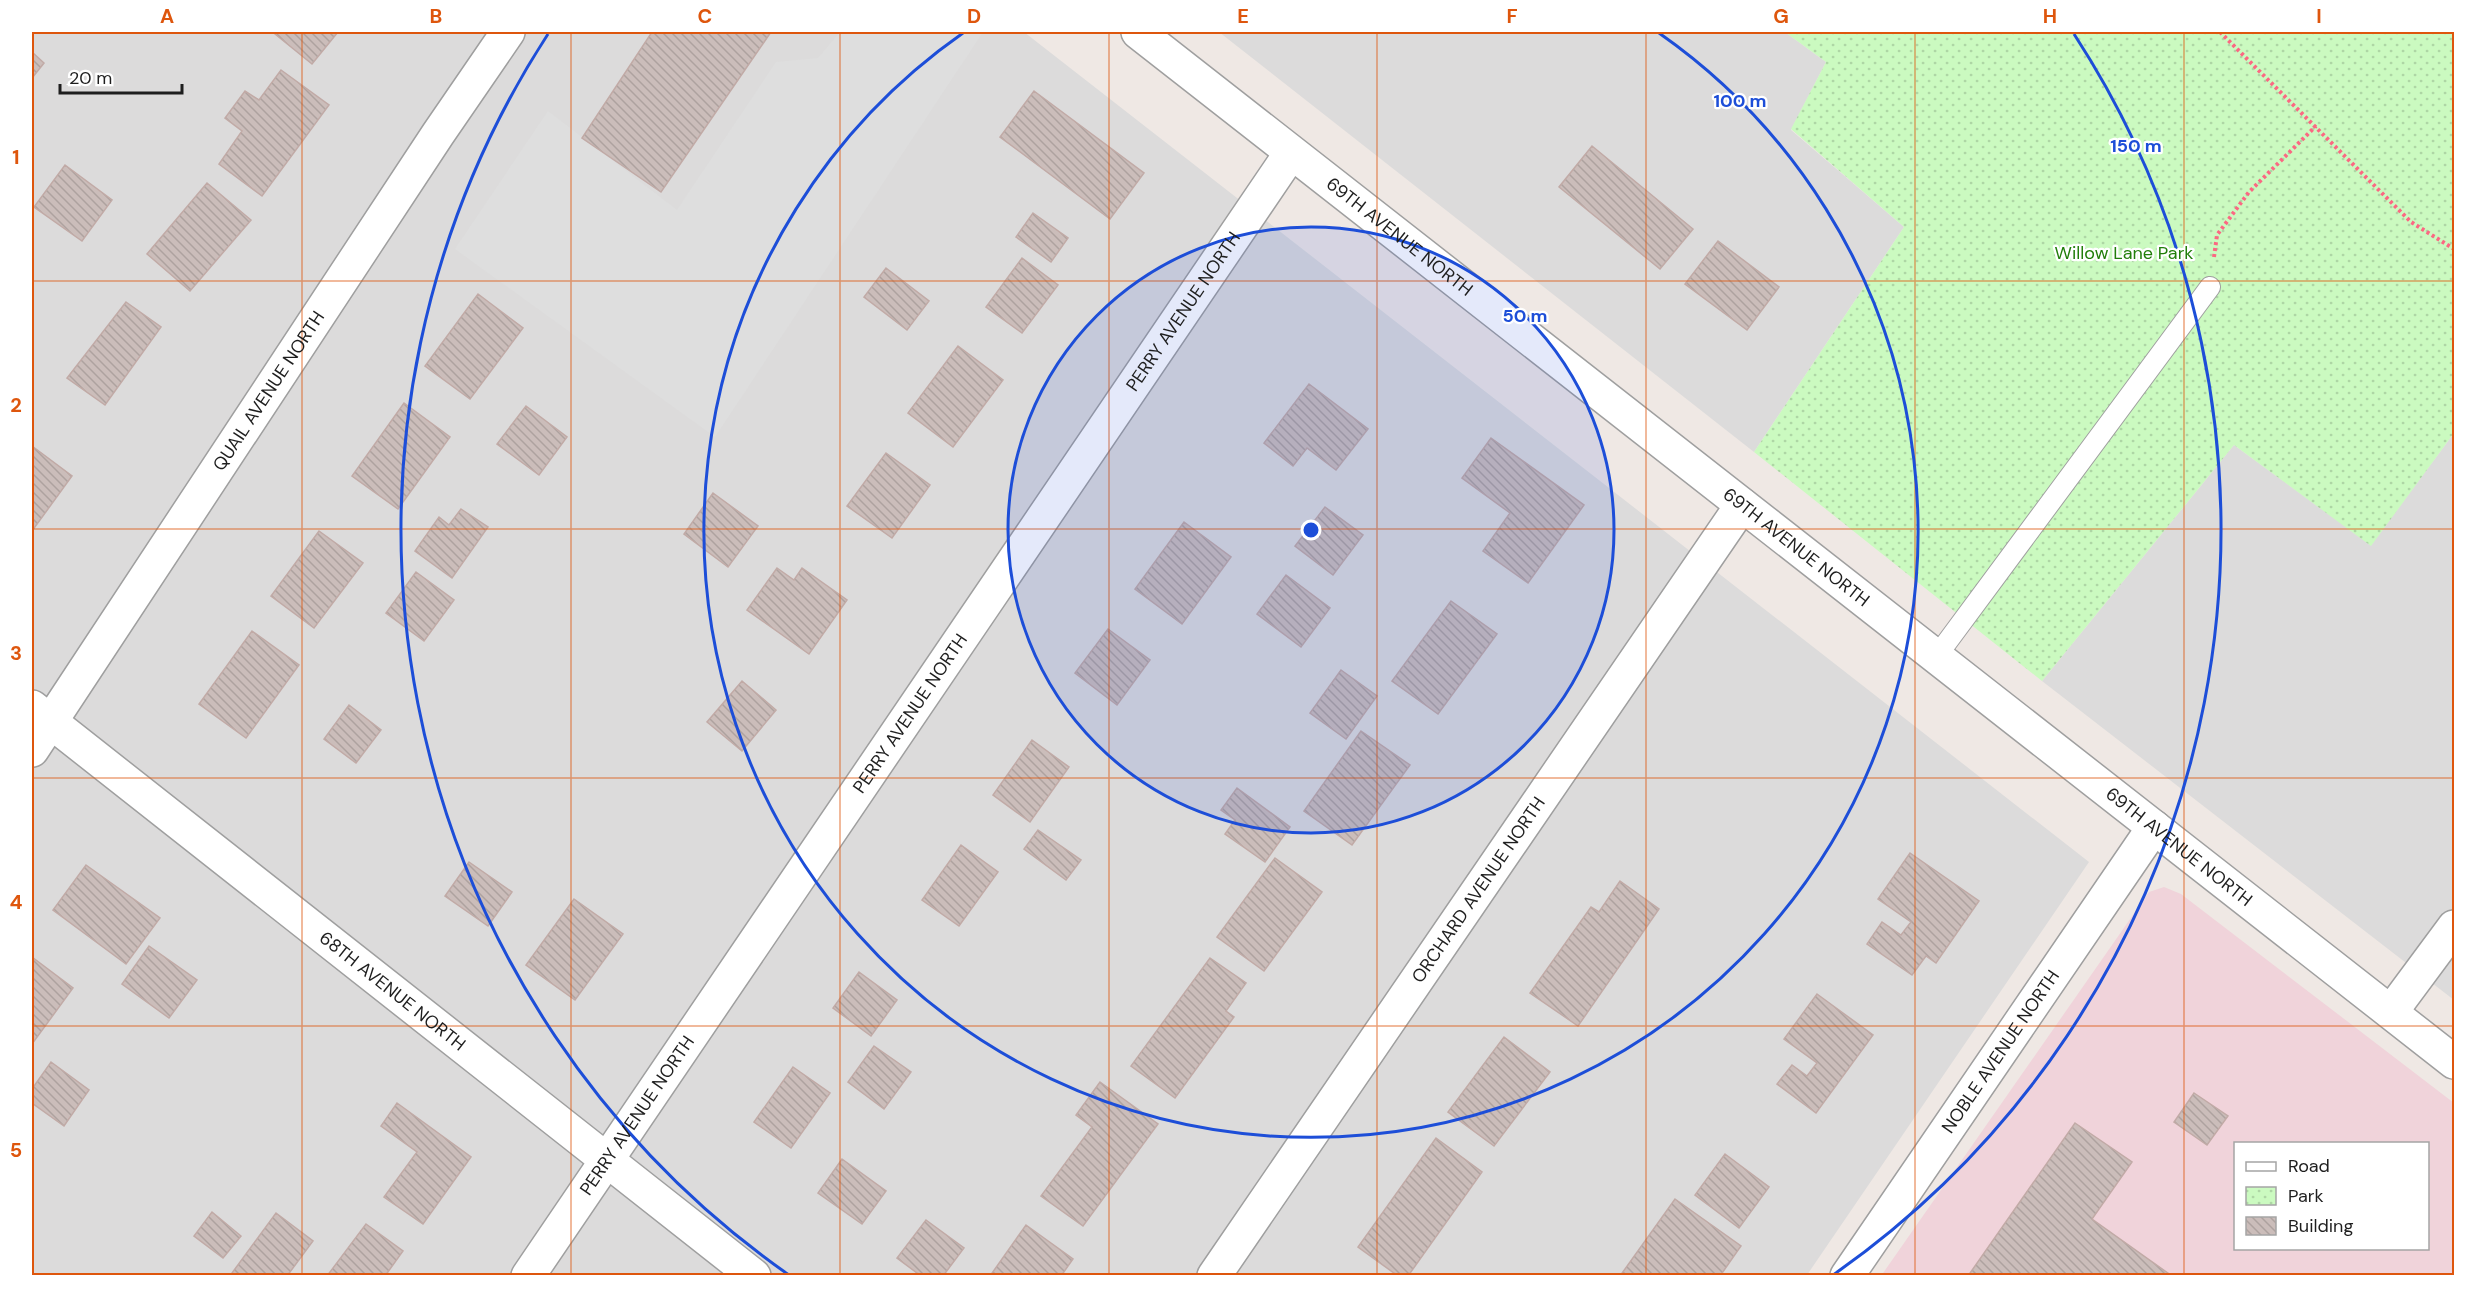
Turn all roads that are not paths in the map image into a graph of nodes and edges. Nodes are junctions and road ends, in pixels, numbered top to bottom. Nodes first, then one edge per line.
1 (508, 32) edge
2 (1138, 32) edge
3 (1291, 153) junction
4 (2210, 287) road end
5 (1742, 505) junction
6 (1936, 657) junction
7 (41, 715) edge
8 (32, 750) edge
9 (2154, 827) junction
10 (2454, 927) edge
11 (2391, 1012) junction
12 (2454, 1062) edge
13 (607, 1159) junction
14 (528, 1275) edge
15 (754, 1275) edge
16 (1214, 1275) edge
17 (1847, 1275) edge

1 - 7 street, QUAIL AVENUE NORTH
2 - 3 street, 69TH AVENUE NORTH
3 - 5 street, 69TH AVENUE NORTH
3 - 13 street, PERRY AVENUE NORTH
4 - 6 lane
5 - 6 street, 69TH AVENUE NORTH
5 - 16 street, ORCHARD AVENUE NORTH
6 - 9 street, 69TH AVENUE NORTH
7 - 8 street, QUAIL AVENUE NORTH
7 - 13 street, 68TH AVENUE NORTH
9 - 11 street, 69TH AVENUE NORTH
9 - 17 street, NOBLE AVENUE NORTH
10 - 11 street
11 - 12 street, 69TH AVENUE NORTH
13 - 14 street, PERRY AVENUE NORTH
13 - 15 street, 68TH AVENUE NORTH

